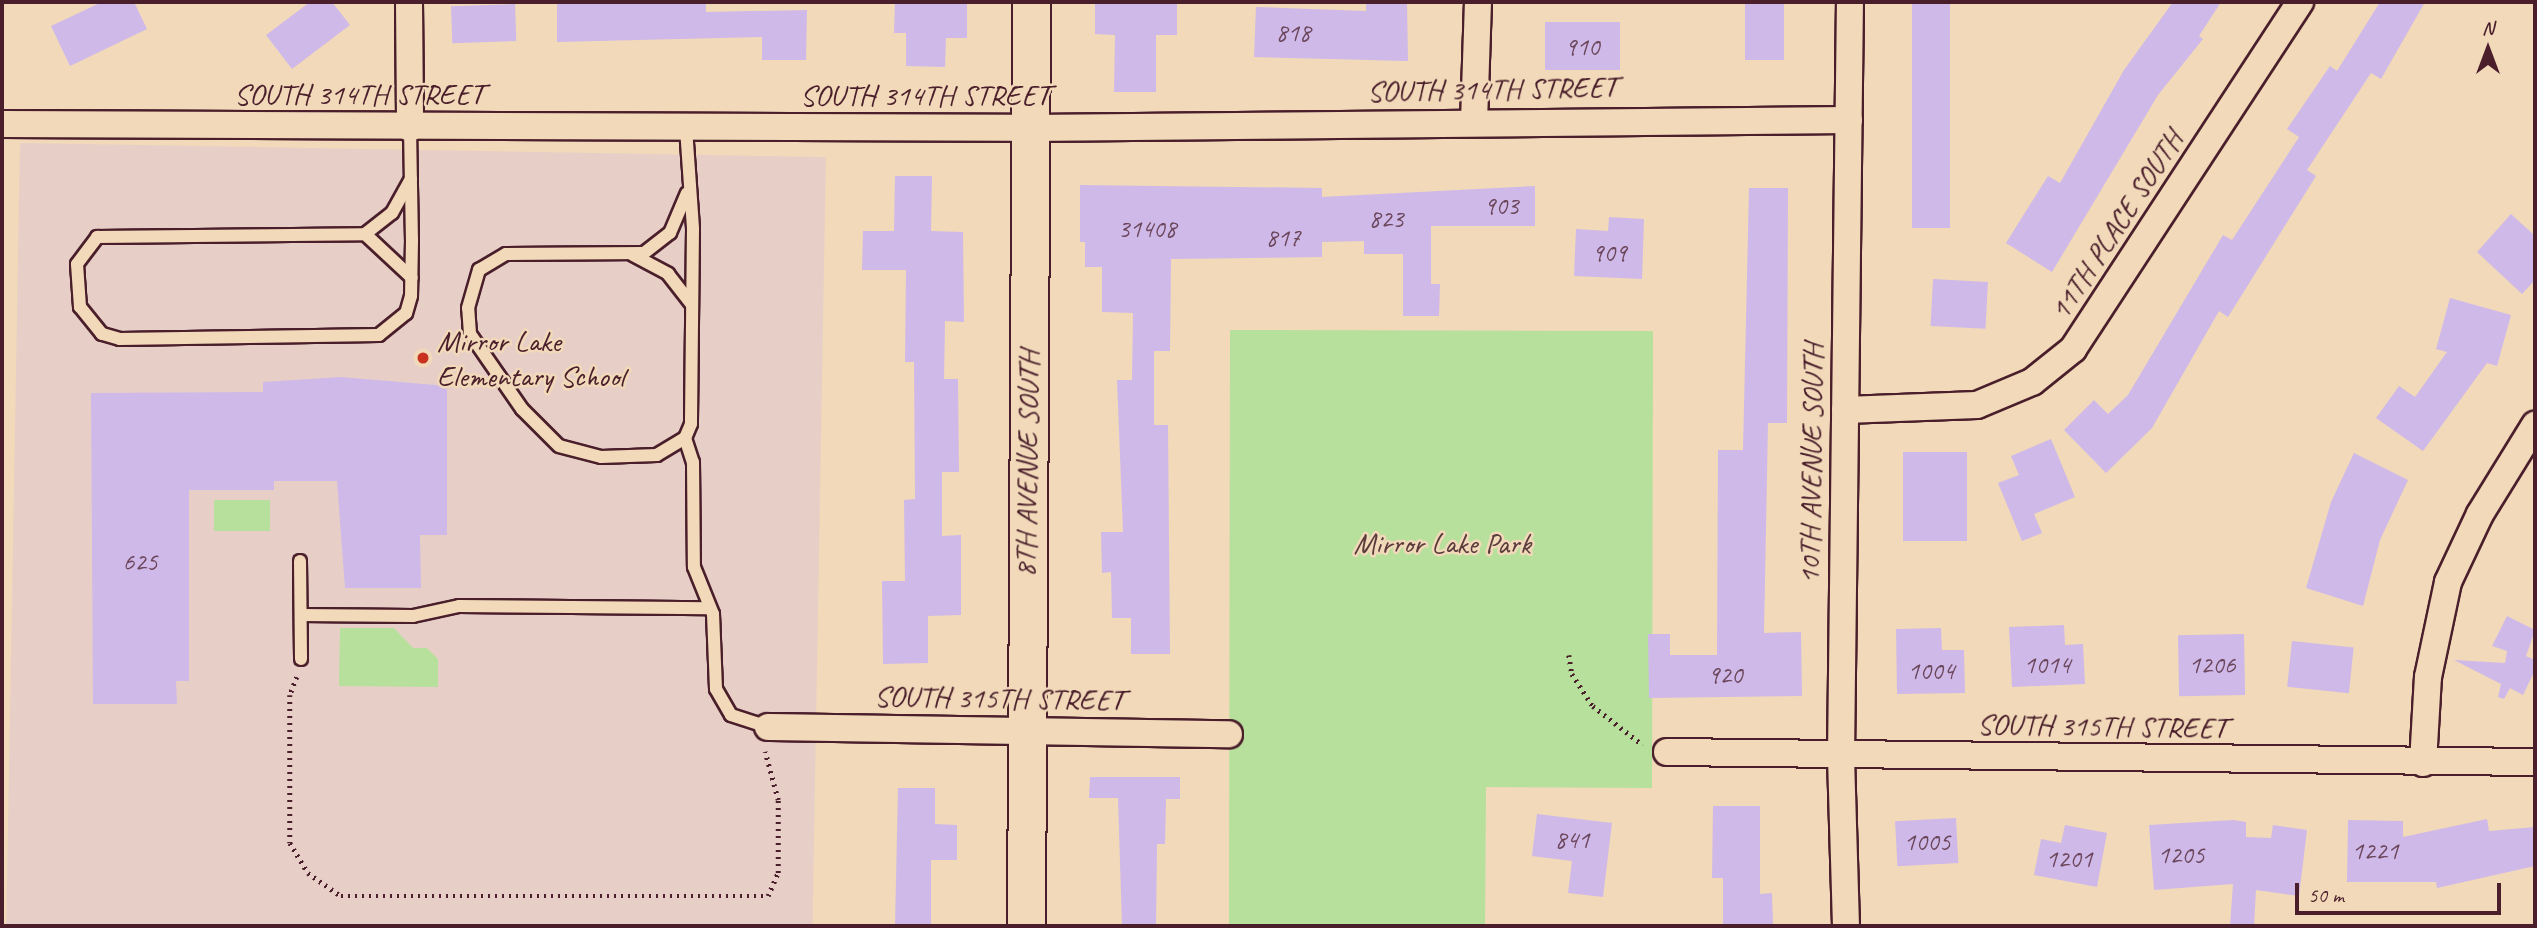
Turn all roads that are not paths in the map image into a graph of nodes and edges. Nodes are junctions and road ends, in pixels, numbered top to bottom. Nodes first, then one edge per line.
1 (409, 2) edge
2 (1031, 2) edge
3 (1478, 2) edge
4 (1850, 2) edge
5 (2300, 2) edge
6 (1849, 120) junction
7 (1474, 122) junction
8 (2, 124) edge
9 (410, 128) junction
10 (686, 128) junction
11 (1030, 128) junction
12 (411, 179) junction
13 (687, 193) junction
14 (365, 234) junction
15 (629, 253) junction
16 (412, 279) junction
17 (692, 305) junction
18 (1845, 410) junction
19 (2535, 425) edge
20 (685, 438) junction
21 (300, 561) dead end
22 (710, 608) junction
23 (301, 615) junction
24 (301, 659) road end
25 (766, 726) joint
26 (1025, 732) junction
27 (1229, 734) dead end
28 (1667, 752) road end
29 (1841, 757) junction
30 (2423, 762) junction
31 (2535, 762) edge
32 (1026, 926) edge
33 (1846, 926) edge

1 - 9 street
2 - 11 street, 8TH AVENUE SOUTH
3 - 7 street
4 - 6 street, 10TH AVENUE SOUTH
5 - 18 street, 11TH PLACE SOUTH
6 - 7 street, SOUTH 314TH STREET
6 - 18 street, 10TH AVENUE SOUTH
7 - 11 street, SOUTH 314TH STREET
8 - 9 street, SOUTH 314TH STREET
9 - 10 street, SOUTH 314TH STREET
9 - 12 lane
10 - 11 street, SOUTH 314TH STREET
10 - 13 lane
11 - 26 street, 8TH AVENUE SOUTH
12 - 14 lane
12 - 16 lane
13 - 15 lane
13 - 17 lane
14 - 16 lane
14 - 16 lane
15 - 17 lane
15 - 20 lane
17 - 20 lane
18 - 29 street, 10TH AVENUE SOUTH
19 - 30 street
20 - 22 lane
21 - 23 lane
22 - 23 lane
22 - 25 lane
23 - 24 lane
25 - 26 street, SOUTH 315TH STREET
26 - 27 street, SOUTH 315TH STREET
26 - 32 street, 8TH AVENUE SOUTH
28 - 29 street, SOUTH 315TH STREET
29 - 30 street, SOUTH 315TH STREET
29 - 33 street, 10TH AVENUE SOUTH
30 - 31 street, SOUTH 315TH STREET

